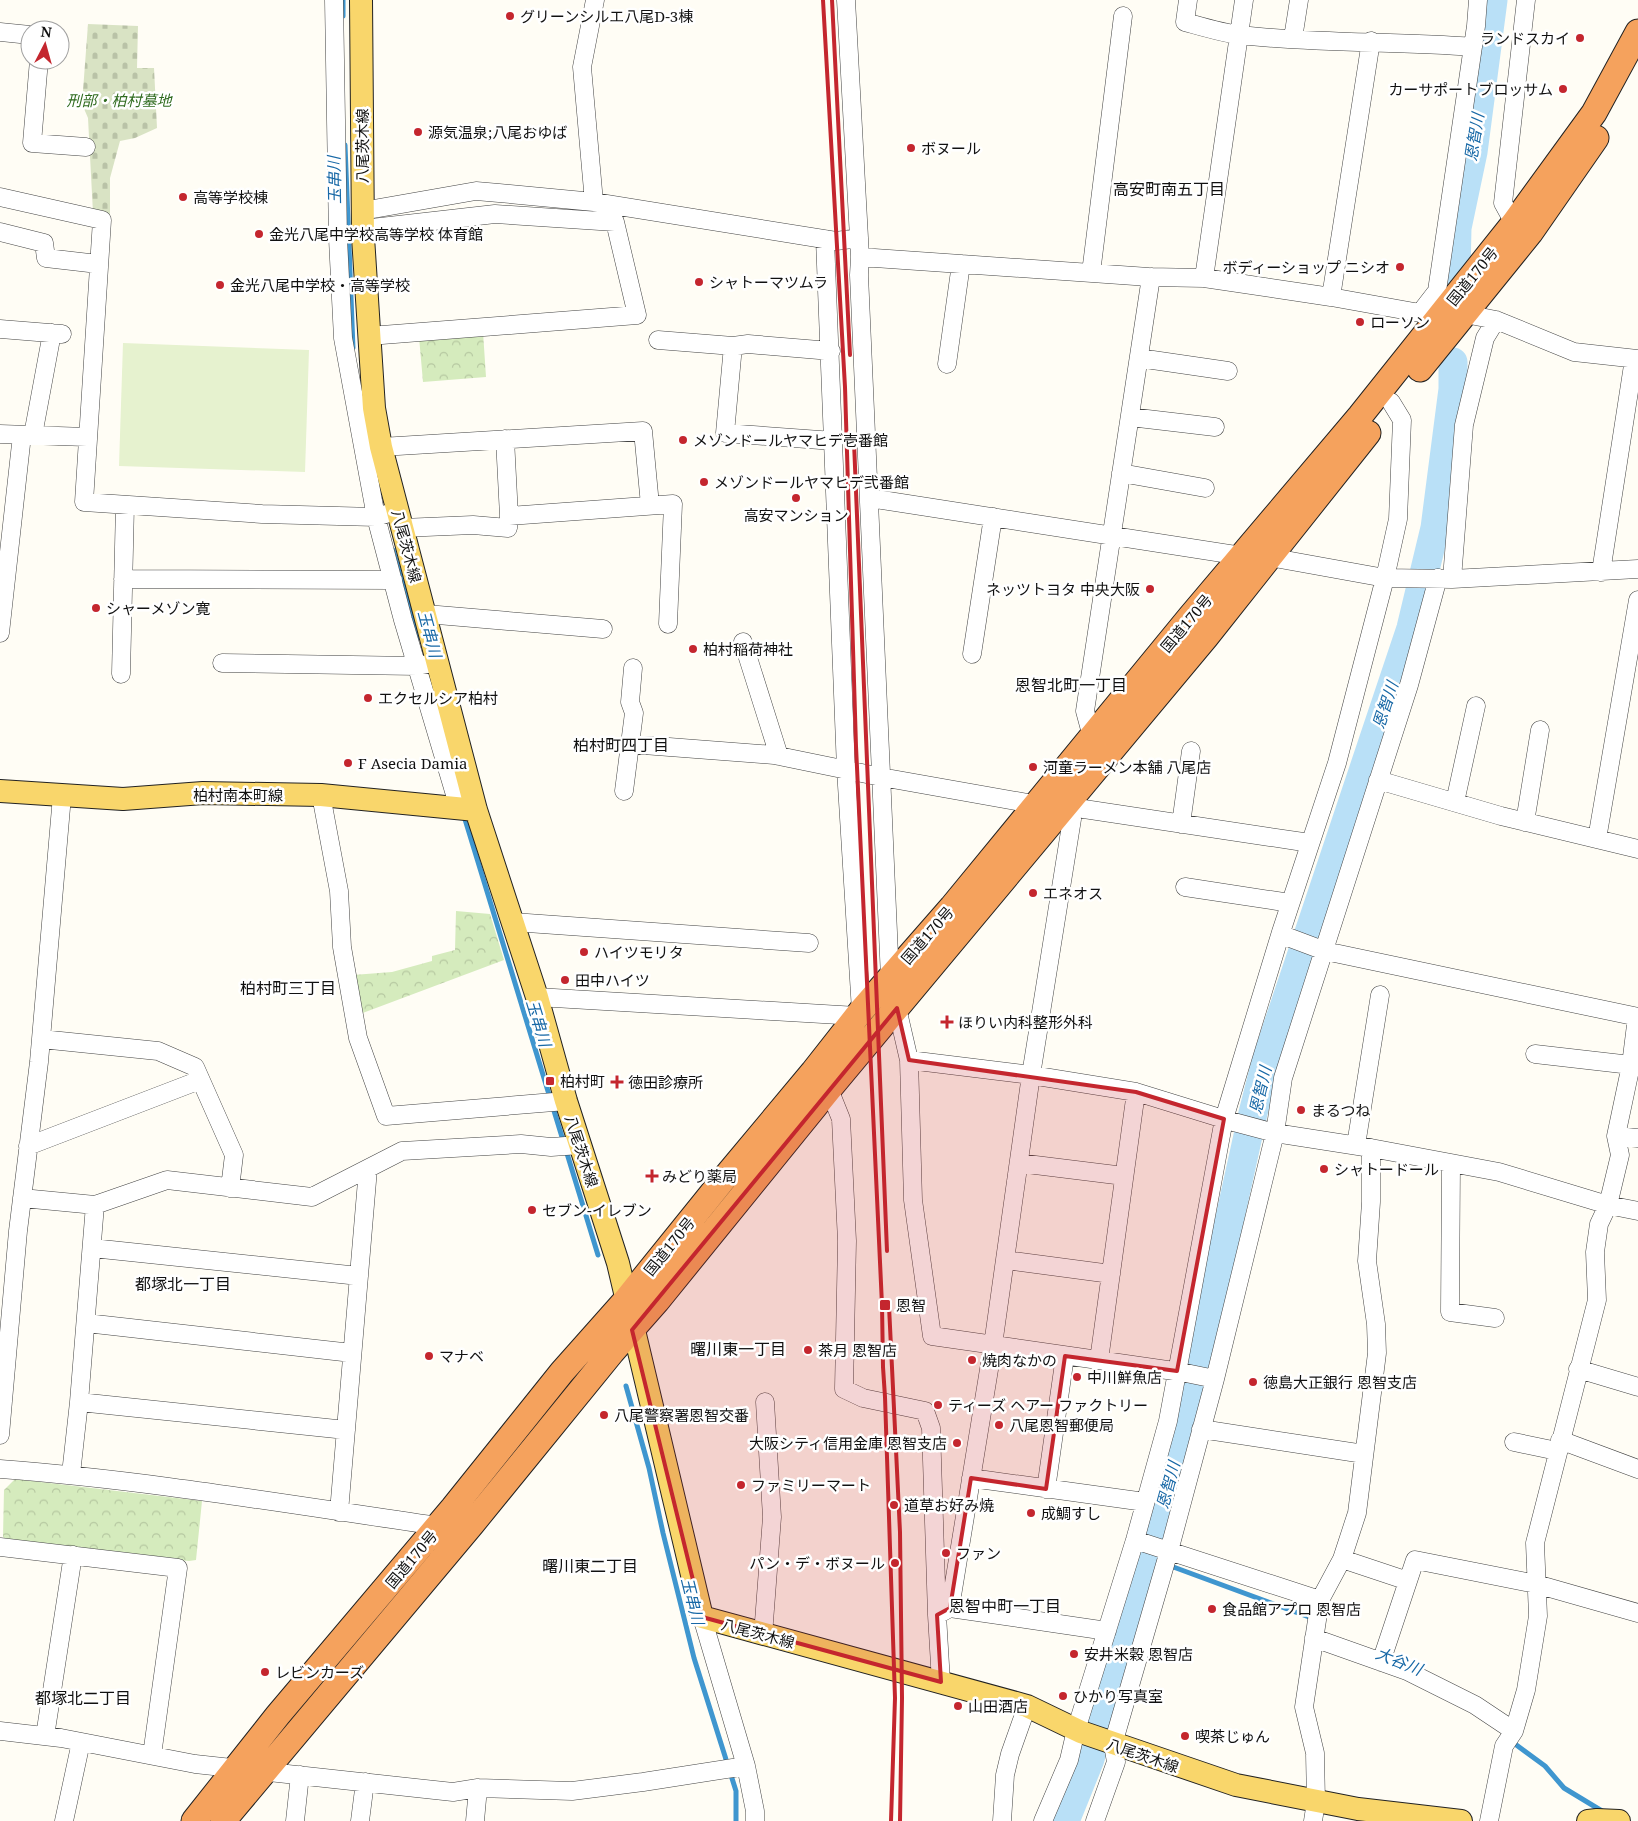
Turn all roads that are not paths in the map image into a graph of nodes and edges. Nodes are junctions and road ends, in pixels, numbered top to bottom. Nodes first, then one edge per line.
1 (334, 0) edge
2 (361, 0) edge
3 (595, 0) edge
4 (846, 0) edge
5 (1188, 0) edge
6 (1244, 0) edge
7 (1299, 0) edge
8 (1478, 0) edge
9 (1526, 0) edge
10 (1123, 16) dead end
11 (0, 32) edge
12 (1294, 32) dead end
13 (1638, 32) edge
14 (20, 34) edge
15 (1239, 35) junction
16 (1371, 42) junction
17 (1473, 47) junction
18 (1638, 68) edge
19 (38, 70) edge
20 (86, 147) dead end
21 (0, 197) edge
22 (594, 202) junction
23 (362, 220) junction
24 (1514, 223) junction
25 (0, 232) edge
26 (859, 238) junction
27 (825, 239) junction
28 (860, 257) junction
29 (98, 264) junction
30 (961, 264) junction
31 (1091, 273) junction
32 (1151, 277) junction
33 (1204, 278) junction
34 (1331, 297) junction
35 (1456, 311) junction
36 (1496, 320) junction
37 (0, 329) edge
38 (369, 336) junction
39 (658, 340) dead end
40 (733, 346) junction
41 (831, 351) junction
42 (1139, 358) junction
43 (1636, 359) edge
44 (947, 364) dead end
45 (1228, 371) dead end
46 (1391, 402) junction
47 (1130, 417) junction
48 (1215, 427) dead end
49 (0, 434) edge
50 (28, 435) junction
51 (87, 437) junction
52 (506, 439) junction
53 (834, 441) junction
54 (381, 447) junction
55 (1121, 473) junction
56 (1205, 488) dead end
57 (869, 498) junction
58 (125, 505) junction
59 (650, 505) junction
60 (509, 516) junction
61 (390, 517) junction
62 (993, 518) junction
63 (6, 526) edge
64 (1112, 536) junction
65 (1242, 556) junction
66 (1269, 557) junction
67 (1638, 570) edge
68 (1601, 572) junction
69 (1393, 578) junction
70 (123, 579) junction
71 (1441, 579) junction
72 (393, 580) junction
73 (1638, 600) edge
74 (426, 614) junction
75 (668, 624) dead end
76 (603, 629) dead end
77 (0, 633) edge
78 (742, 642) dead end
79 (972, 654) dead end
80 (222, 663) dead end
81 (426, 664) junction
82 (633, 668) dead end
83 (121, 674) dead end
84 (1476, 706) dead end
85 (1540, 730) dead end
86 (1092, 737) junction
87 (630, 744) junction
88 (1192, 750) dead end
89 (779, 756) junction
90 (846, 770) junction
91 (881, 776) junction
92 (1378, 780) junction
93 (0, 791) edge
94 (624, 792) dead end
95 (321, 795) junction
96 (62, 796) junction
97 (1455, 802) junction
98 (1035, 804) junction
99 (1062, 808) junction
100 (468, 809) junction
101 (1525, 822) junction
102 (1181, 824) junction
103 (1597, 839) junction
104 (1310, 843) junction
105 (1638, 849) edge
106 (1185, 887) dead end
107 (1290, 903) junction
108 (513, 922) junction
109 (1283, 934) junction
110 (809, 944) dead end
111 (1323, 949) junction
112 (890, 978) junction
113 (1380, 995) dead end
114 (537, 997) junction
115 (896, 1008) junction
116 (859, 1014) junction
117 (1638, 1017) edge
118 (41, 1040) junction
119 (1535, 1054) dead end
120 (909, 1060) junction
121 (1631, 1065) junction
122 (1031, 1075) junction
123 (200, 1080) junction
124 (821, 1081) junction
125 (1136, 1092) junction
126 (566, 1101) junction
127 (1227, 1120) junction
128 (1273, 1131) junction
129 (1616, 1136) junction
130 (1638, 1138) edge
131 (580, 1145) junction
132 (28, 1146) junction
133 (1364, 1146) junction
134 (1019, 1163) junction
135 (1451, 1163) junction
136 (368, 1169) junction
137 (1124, 1176) junction
138 (230, 1188) junction
139 (22, 1198) junction
140 (95, 1205) junction
141 (1608, 1205) junction
142 (1638, 1212) edge
143 (92, 1248) junction
144 (1006, 1260) junction
145 (1111, 1274) junction
146 (359, 1276) junction
147 (626, 1300) junction
148 (1495, 1318) dead end
149 (86, 1324) junction
150 (632, 1330) junction
151 (993, 1345) junction
152 (352, 1353) junction
153 (1065, 1356) junction
154 (1099, 1360) junction
155 (1578, 1369) junction
156 (1179, 1372) junction
157 (1215, 1379) junction
158 (1638, 1387) edge
159 (80, 1402) junction
160 (766, 1402) dead end
161 (1201, 1429) junction
162 (346, 1430) junction
163 (0, 1435) edge
164 (1514, 1442) dead end
165 (1559, 1446) junction
166 (1364, 1454) junction
167 (0, 1469) edge
168 (1638, 1469) edge
169 (70, 1474) junction
170 (972, 1478) junction
171 (1046, 1488) junction
172 (1145, 1502) junction
173 (339, 1512) junction
174 (438, 1526) junction
175 (0, 1537) edge
176 (1136, 1540) junction
177 (0, 1548) edge
178 (1169, 1551) junction
179 (73, 1556) junction
180 (1342, 1559) junction
181 (1408, 1581) junction
182 (1536, 1584) junction
183 (1320, 1600) junction
184 (943, 1611) junction
185 (1638, 1613) edge
186 (702, 1617) junction
187 (1107, 1631) junction
188 (763, 1635) junction
189 (1314, 1638) junction
190 (1381, 1662) junction
191 (941, 1682) junction
192 (1027, 1706) junction
193 (1079, 1731) junction
194 (1514, 1731) junction
195 (1, 1736) edge
196 (45, 1736) junction
197 (81, 1742) junction
198 (1110, 1743) junction
199 (152, 1756) junction
200 (746, 1766) junction
201 (236, 1768) junction
202 (265, 1772) junction
203 (300, 1775) junction
204 (365, 1782) junction
205 (478, 1788) junction
206 (1315, 1811) edge
207 (64, 1821) edge
208 (194, 1821) edge
209 (223, 1821) edge
210 (295, 1821) edge
211 (360, 1821) edge
212 (475, 1821) edge
213 (754, 1821) edge
214 (1002, 1821) edge
215 (1043, 1821) edge
216 (1095, 1821) edge
217 (1461, 1821) edge
218 (1489, 1821) edge
219 (1588, 1821) edge
220 (1619, 1821) edge

1 - 61 street
2 - 23 main road, 八尾茨木線
3 - 22 street
4 - 26 street
5 - 15 street
6 - 15 street
7 - 12 street
8 - 17 street
9 - 24 street
10 - 31 street
11 - 14 street
13 - 24 highway, 国道170号
15 - 16 street
15 - 33 street
16 - 17 street
16 - 34 street
17 - 35 street
18 - 35 highway, 国道170号
19 - 20 street
21 - 29 street
22 - 23 street
22 - 27 street
23 - 38 main road, 八尾茨木線
23 - 38 street
24 - 35 highway, 国道170号
25 - 29 street
26 - 27 street
26 - 28 street
27 - 41 street
28 - 30 street
28 - 57 street
29 - 51 street
30 - 31 street
30 - 44 street
31 - 32 street
32 - 33 street
32 - 42 street
33 - 34 street
34 - 35 street
35 - 36 street
35 - 46 highway, 国道170号
35 - 65 highway, 国道170号
36 - 43 street
36 - 71 street
37 - 50 street
38 - 54 main road, 八尾茨木線
39 - 40 street
40 - 41 street
40 - 53 street
41 - 53 street
42 - 45 street
42 - 47 street
43 - 68 street
46 - 66 highway, 国道170号
46 - 69 street
47 - 48 street
47 - 55 street
49 - 50 street
50 - 51 street
50 - 63 street
51 - 58 street
52 - 54 street
52 - 59 street
52 - 60 street
53 - 90 street
54 - 61 main road, 八尾茨木線
55 - 56 street
55 - 64 street
57 - 62 street
57 - 91 street
58 - 61 street
58 - 70 street
59 - 60 street
59 - 75 street
60 - 61 street
61 - 72 street
61 - 74 main road, 八尾茨木線
62 - 64 street
62 - 79 street
63 - 77 street
64 - 65 street
64 - 86 street
65 - 86 highway, 国道170号
66 - 69 street
66 - 99 highway, 国道170号
67 - 68 street
68 - 71 street
69 - 71 street
69 - 104 street
70 - 72 street
70 - 83 street
71 - 92 street
72 - 81 street
73 - 103 street
74 - 76 street
74 - 81 main road, 八尾茨木線
78 - 89 street
80 - 81 street
81 - 100 main road, 八尾茨木線
82 - 87 street
84 - 97 street
85 - 101 street
86 - 98 highway, 国道170号
87 - 89 street
87 - 94 street
88 - 102 street
89 - 90 street
90 - 91 street
90 - 116 street
91 - 98 street
91 - 112 street
92 - 97 street
92 - 111 street
93 - 96 main road, 柏村南本町線
95 - 96 main road, 柏村南本町線
95 - 100 main road, 柏村南本町線
95 - 126 street
96 - 118 street
97 - 101 street
98 - 99 street
98 - 112 highway, 国道170号
99 - 102 street
99 - 115 highway, 国道170号
99 - 122 street
100 - 108 main road, 八尾茨木線
101 - 103 street
102 - 104 street
103 - 105 street
104 - 107 street
106 - 107 street
107 - 109 street
108 - 110 street
108 - 114 main road, 八尾茨木線
109 - 111 street
109 - 127 street
111 - 117 street
111 - 128 street
112 - 116 highway, 国道170号
113 - 133 street
114 - 116 street
114 - 126 main road, 八尾茨木線
115 - 120 street
115 - 124 highway, 国道170号
116 - 124 highway, 国道170号
117 - 121 street
118 - 123 street
118 - 132 street
119 - 121 street
120 - 122 street
120 - 151 street
121 - 129 street
122 - 125 street
122 - 134 street
123 - 132 street
123 - 138 street
124 - 147 highway, 国道170号
124 - 150 highway, 国道170号
124 - 184 street
125 - 127 street
125 - 137 street
126 - 131 main road, 八尾茨木線
127 - 128 street
127 - 156 street
128 - 133 street
128 - 157 street
129 - 130 street
129 - 141 street
131 - 136 street
131 - 147 main road, 八尾茨木線
132 - 139 street
133 - 135 street
133 - 166 street
134 - 137 street
134 - 144 street
135 - 141 street
135 - 148 street
136 - 138 street
136 - 146 street
137 - 145 street
138 - 140 street
139 - 140 street
139 - 163 street
140 - 143 street
141 - 142 street
141 - 155 street
143 - 146 street
143 - 149 street
144 - 145 street
144 - 151 street
145 - 154 street
146 - 152 street
147 - 150 main road, 八尾茨木線
147 - 174 highway, 国道170号
149 - 152 street
149 - 159 street
150 - 186 main road, 八尾茨木線
150 - 202 highway, 国道170号
151 - 153 street
151 - 170 street
152 - 162 street
153 - 154 street
153 - 171 street
154 - 156 street
155 - 158 street
155 - 165 street
156 - 157 street
156 - 172 street
157 - 161 street
159 - 162 street
159 - 169 street
160 - 188 street
161 - 166 street
161 - 178 street
162 - 173 street
164 - 165 street
165 - 168 street
165 - 182 street
166 - 180 street
167 - 169 street
169 - 173 street
170 - 171 street
170 - 184 street
171 - 172 street
172 - 176 street
173 - 174 street
174 - 201 highway, 国道170号
175 - 177 street
176 - 178 street
176 - 187 street
177 - 179 street
178 - 183 street
178 - 198 street
179 - 196 street
179 - 199 street
180 - 181 street
180 - 183 street
181 - 182 street
181 - 190 street
182 - 185 street
182 - 194 street
183 - 189 street
184 - 187 street
184 - 191 street
186 - 188 main road, 八尾茨木線
186 - 200 street
187 - 193 street
188 - 191 main road, 八尾茨木線
189 - 190 street
189 - 206 street
190 - 194 street
191 - 192 main road, 八尾茨木線
192 - 193 main road, 八尾茨木線
192 - 214 street
193 - 198 main road, 八尾茨木線
193 - 215 street
194 - 218 street
195 - 196 street
196 - 197 street
197 - 199 street
197 - 207 street
198 - 206 main road, 八尾茨木線
198 - 216 street
199 - 201 street
200 - 205 street
200 - 213 street
201 - 202 street
201 - 208 highway, 国道170号
202 - 203 street
202 - 209 highway, 国道170号
203 - 204 street
203 - 210 street
204 - 205 street
204 - 211 street
205 - 212 street
206 - 217 main road, 八尾茨木線
219 - 220 main road

